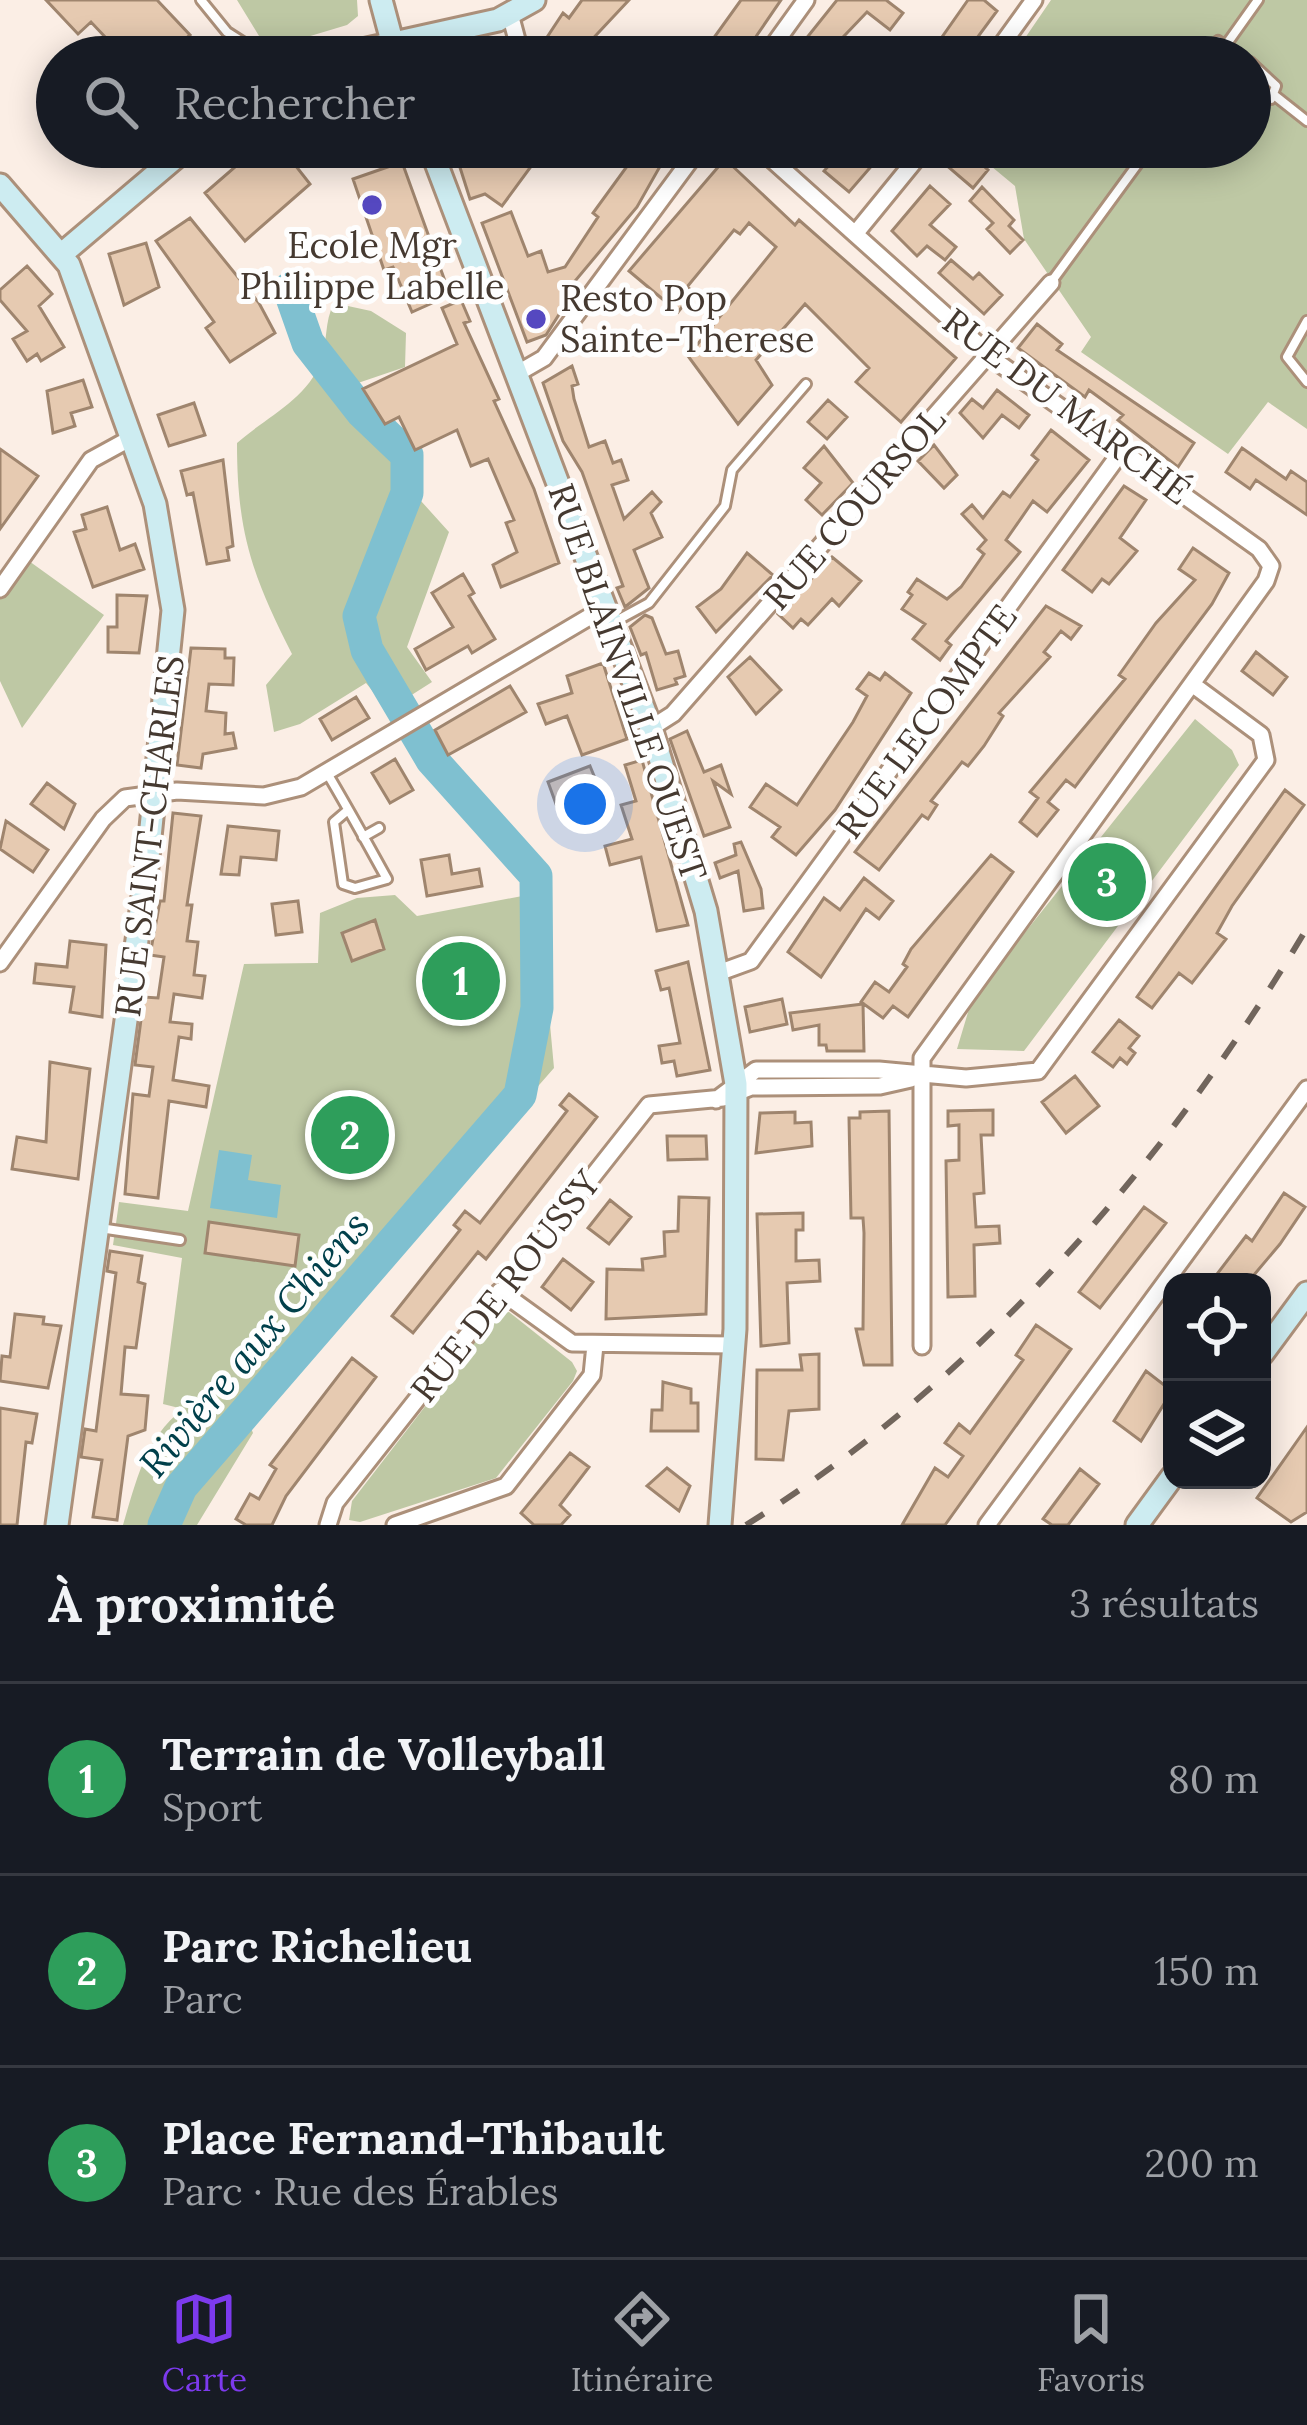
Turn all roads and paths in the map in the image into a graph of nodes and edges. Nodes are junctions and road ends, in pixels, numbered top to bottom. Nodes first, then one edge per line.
1 (201, 0) edge
2 (381, 0) edge
3 (534, 0) edge
4 (806, 0) edge
5 (1034, 0) edge
6 (1258, 0) edge
7 (506, 7) edge
8 (233, 36) edge
9 (390, 36) edge
10 (432, 36) edge
11 (516, 36) edge
12 (780, 36) edge
13 (1007, 36) edge
14 (1244, 36) edge
15 (1271, 79) edge
16 (1274, 95) junction
17 (1271, 96) edge
18 (1306, 102) edge
19 (1295, 111) junction
20 (1307, 121) edge
21 (163, 168) edge
22 (438, 168) edge
23 (684, 168) edge
24 (781, 168) edge
25 (909, 168) edge
26 (1135, 168) edge
27 (0, 185) edge
28 (855, 234) junction
29 (63, 253) junction
30 (1051, 283) joint
31 (1307, 321) edge
32 (989, 354) junction
33 (518, 373) junction
34 (1307, 382) edge
35 (806, 385) dead end
36 (133, 437) junction
37 (1121, 452) junction
38 (0, 589) edge
39 (609, 615) junction
40 (1192, 684) junction
41 (651, 728) junction
42 (328, 773) junction
43 (155, 792) junction
44 (348, 810) junction
45 (379, 828) dead end
46 (363, 837) junction
47 (0, 963) edge
48 (718, 974) junction
49 (920, 1078) junction
50 (1307, 1089) edge
51 (729, 1092) junction
52 (100, 1228) junction
53 (180, 1240) dead end
54 (500, 1291) junction
55 (1307, 1293) edge
56 (1271, 1342) edge
57 (595, 1345) junction
58 (734, 1345) junction
59 (922, 1346) dead end
60 (1163, 1489) edge
61 (997, 1521) edge
62 (57, 1525) edge
63 (328, 1525) edge
64 (394, 1525) edge
65 (720, 1525) edge
66 (1137, 1525) edge

1 - 8 lane
2 - 9 street
3 - 7 street
4 - 12 street
5 - 13 street
6 - 14 lane
7 - 10 street
7 - 11 street
15 - 16 lane
16 - 17 lane
16 - 19 lane
18 - 19 lane
19 - 20 lane
21 - 29 street
22 - 33 street, RUE BLAINVILLE OUEST
23 - 33 street
24 - 28 street, RUE DU MARCHÉ
25 - 28 street
26 - 30 lane
27 - 29 street, RUE SAINT-CHARLES
28 - 32 street, RUE DU MARCHÉ
29 - 36 street, RUE SAINT-CHARLES
30 - 32 street, RUE COURSOL
31 - 34 lane
32 - 37 street, RUE DU MARCHÉ
32 - 41 street, RUE COURSOL
33 - 39 street, RUE BLAINVILLE OUEST
35 - 39 lane
36 - 38 street
36 - 43 street, RUE SAINT-CHARLES
37 - 40 street, RUE DU MARCHÉ
37 - 48 street, RUE LECOMPTE
39 - 41 street, RUE BLAINVILLE OUEST
39 - 42 street
40 - 49 street
40 - 49 street, RUE DE ROUSSY
41 - 48 street, RUE BLAINVILLE OUEST
42 - 43 street
42 - 44 lane
43 - 47 street
43 - 52 street, RUE SAINT-CHARLES
44 - 46 lane
44 - 46 lane
45 - 46 lane
48 - 51 street, RUE BLAINVILLE OUEST
49 - 51 street, RUE DE ROUSSY
49 - 59 street
50 - 61 street
51 - 54 street, RUE DE ROUSSY
51 - 58 street, RUE BLAINVILLE OUEST
52 - 53 lane
52 - 62 street, RUE SAINT-CHARLES
54 - 57 street
54 - 63 street, RUE DE ROUSSY
55 - 56 street
57 - 58 street
57 - 64 street
58 - 65 street, RUE BLAINVILLE OUEST
60 - 66 street

